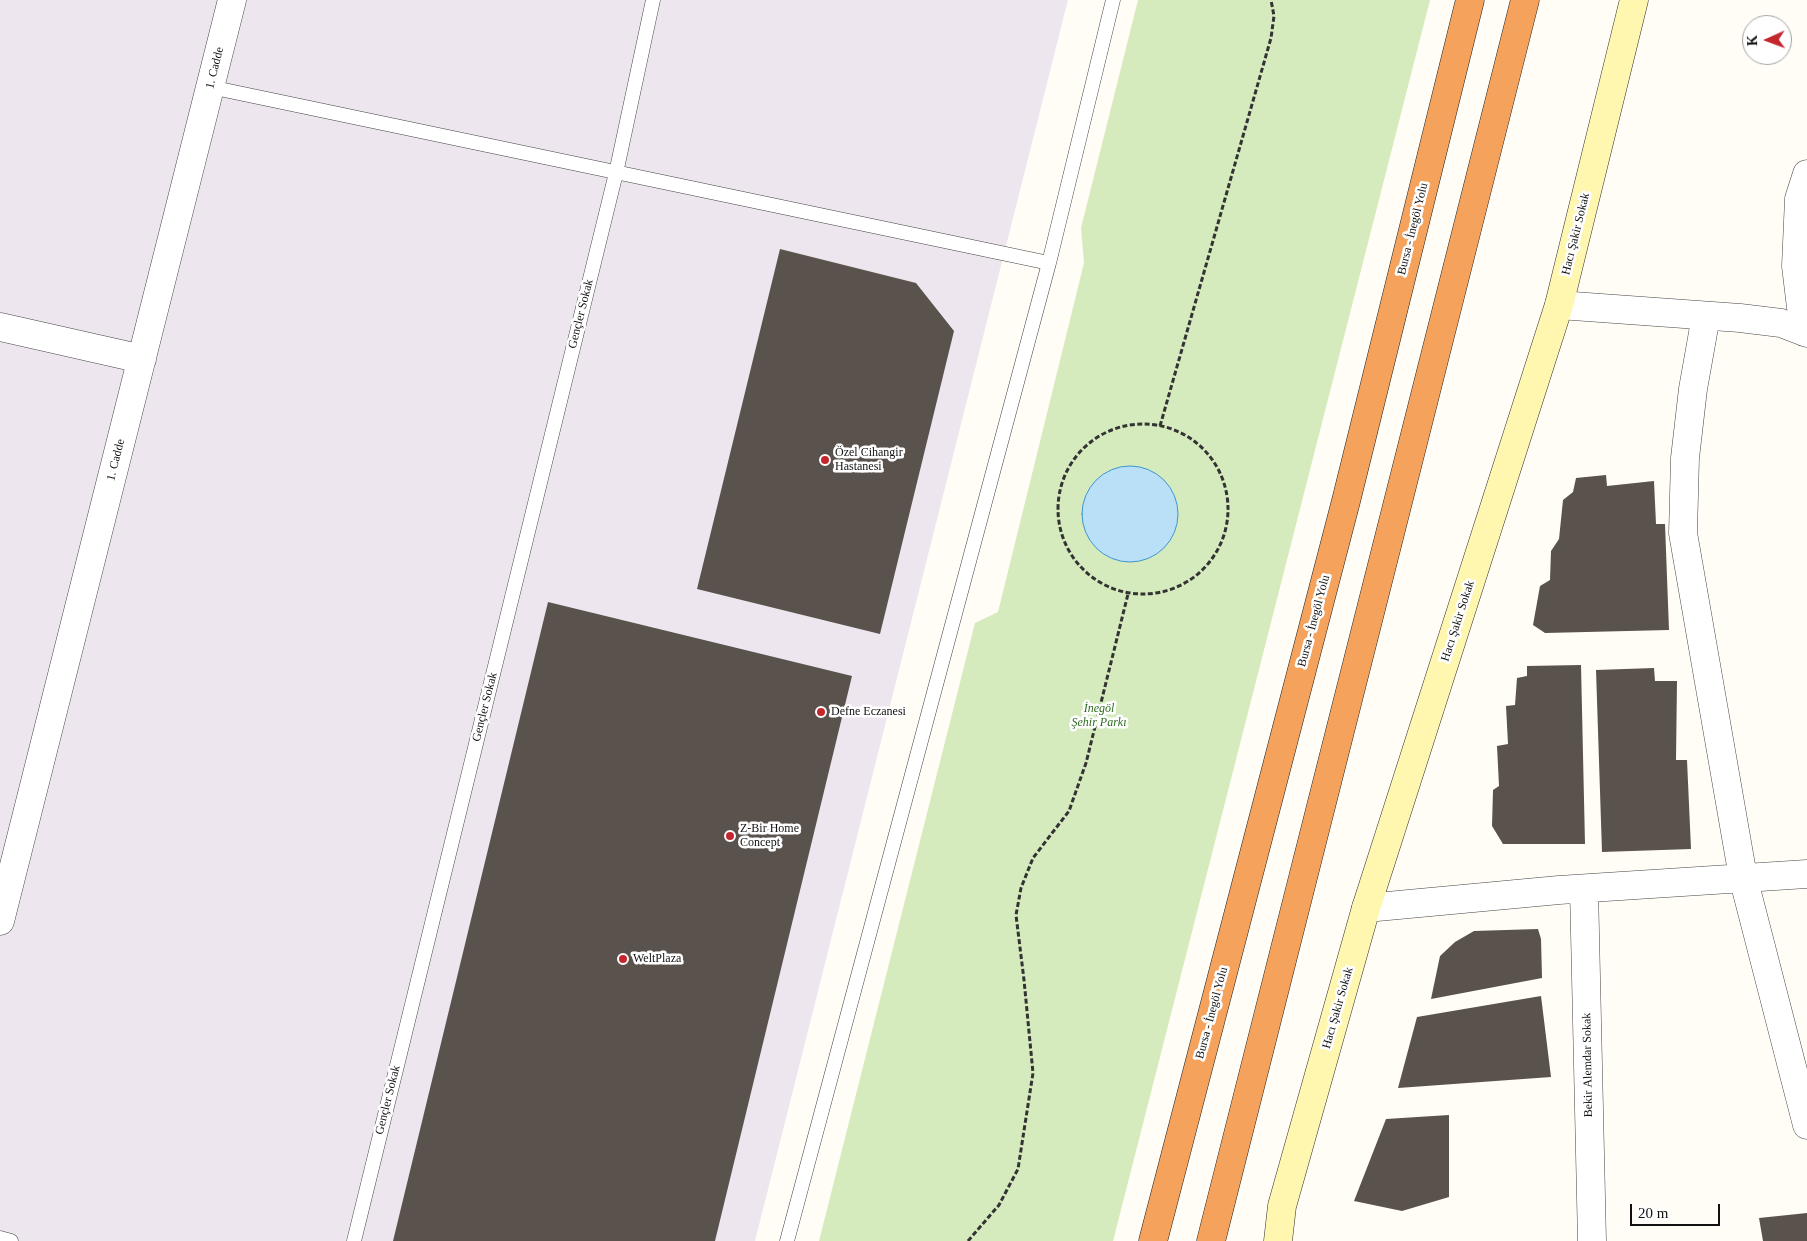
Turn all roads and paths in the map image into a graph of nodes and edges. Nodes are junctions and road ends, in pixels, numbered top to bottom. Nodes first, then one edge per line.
1 (232, 0) edge
2 (653, 0) edge
3 (1113, 0) edge
4 (1271, 0) edge
5 (1470, 0) edge
6 (1525, 0) edge
7 (1531, 0) edge
8 (1634, 0) edge
9 (1518, 28) junction
10 (210, 87) junction
11 (616, 173) junction
12 (1807, 174) edge
13 (1049, 263) junction
14 (1558, 305) junction
15 (1706, 316) junction
16 (0, 327) edge
17 (1806, 332) edge
18 (142, 359) junction
19 (1160, 426) junction
20 (1128, 594) junction
21 (1807, 874) edge
22 (1743, 877) junction
23 (1584, 889) junction
24 (1366, 908) junction
25 (0, 921) edge
26 (1807, 1125) edge
27 (0, 1238) edge
28 (12, 1241) edge
29 (354, 1241) edge
30 (787, 1241) edge
31 (968, 1241) edge
32 (1153, 1241) edge
33 (1211, 1241) edge
34 (1278, 1241) edge
35 (1592, 1241) edge

1 - 10 street, 1. Cadde
2 - 11 lane, Gençler Sokak
3 - 13 lane
4 - 19 path
5 - 32 highway, Bursa - İnegöl Yolu
6 - 9 highway
7 - 9 street
8 - 14 street, Hacı Şakir Sokak
9 - 33 highway
10 - 11 lane
10 - 18 street, 1. Cadde
11 - 13 lane
11 - 29 lane, Gençler Sokak
12 - 17 street
13 - 30 lane
14 - 15 street
14 - 24 street, Hacı Şakir Sokak
15 - 17 street
15 - 22 street
16 - 18 street
18 - 25 street, 1. Cadde
19 - 20 path
19 - 20 path
20 - 31 path
21 - 22 street
22 - 23 street
22 - 26 street
23 - 24 street
23 - 35 street, Bekir Alemdar Sokak
24 - 34 street, Hacı Şakir Sokak
27 - 28 lane

